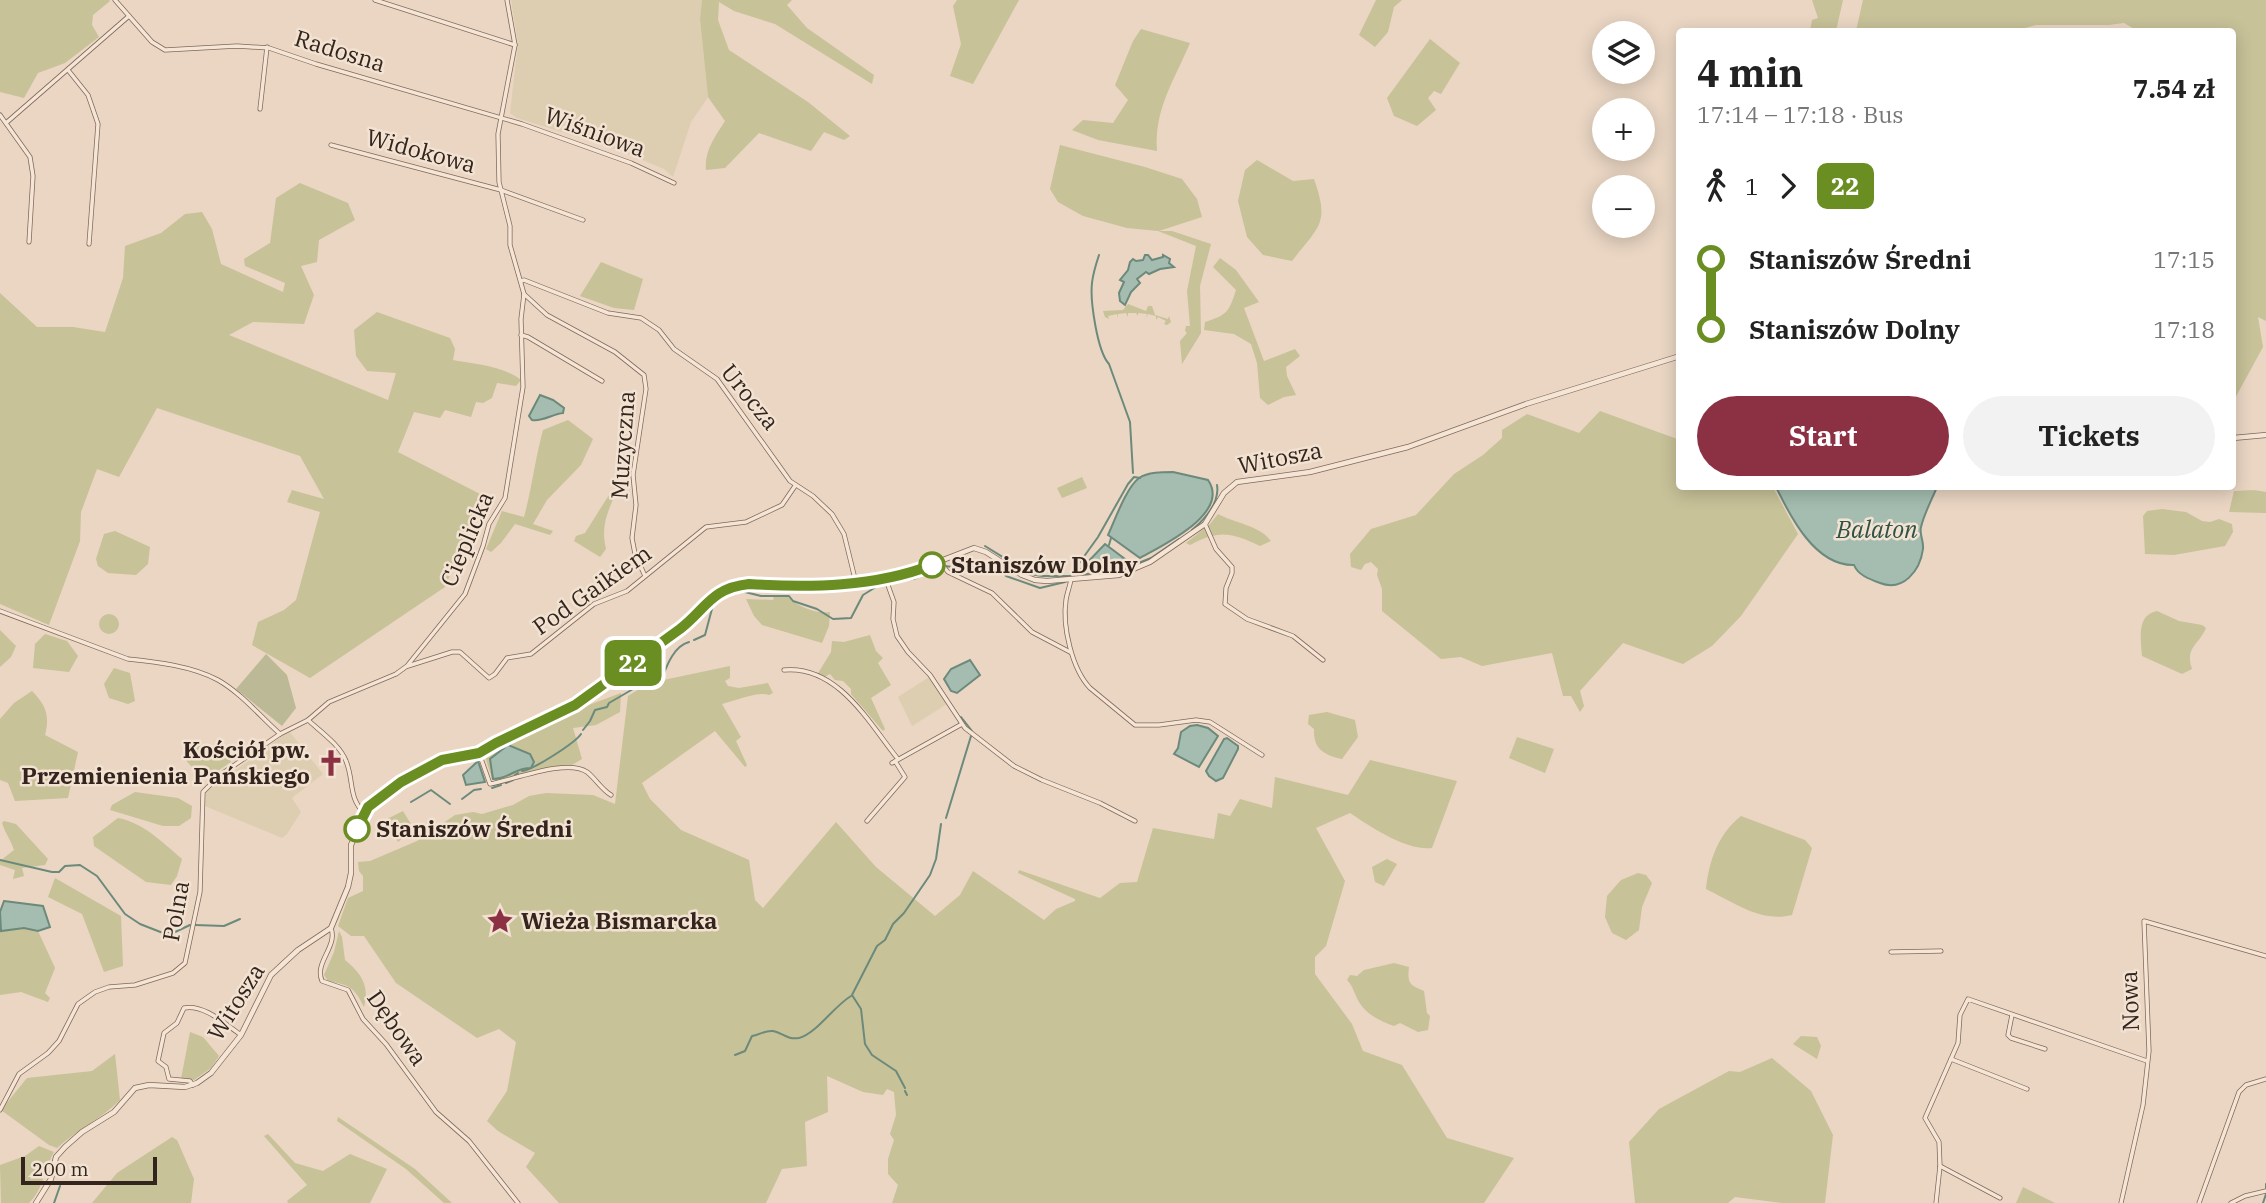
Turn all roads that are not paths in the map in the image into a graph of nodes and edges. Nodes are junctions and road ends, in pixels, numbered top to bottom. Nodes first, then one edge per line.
1 (115, 0) edge
2 (375, 0) edge
3 (507, 0) edge
4 (129, 16) junction
5 (515, 45) junction
6 (267, 47) junction
7 (68, 70) junction
8 (260, 109) dead end
9 (0, 115) edge
10 (501, 117) junction
11 (6, 123) junction
12 (331, 145) dead end
13 (674, 183) dead end
14 (501, 190) junction
15 (583, 220) dead end
16 (29, 242) dead end
17 (89, 244) dead end
18 (521, 281) junction
19 (524, 294) junction
20 (521, 335) junction
21 (1676, 357) edge
22 (601, 381) dead end
23 (2266, 435) edge
24 (2236, 438) edge
25 (795, 486) junction
26 (1205, 524) junction
27 (939, 561) junction
28 (645, 576) junction
29 (885, 577) junction
30 (1070, 579) junction
31 (856, 583) junction
32 (0, 611) edge
33 (1070, 652) junction
34 (1323, 660) dead end
35 (407, 666) junction
36 (784, 670) dead end
37 (308, 720) junction
38 (962, 724) junction
39 (280, 734) junction
40 (479, 753) junction
41 (1262, 755) dead end
42 (895, 761) junction
43 (611, 795) dead end
44 (364, 813) junction
45 (867, 821) dead end
46 (1135, 821) dead end
47 (331, 928) junction
48 (1941, 951) dead end
49 (1891, 952) dead end
50 (2266, 956) edge
51 (2012, 1014) junction
52 (241, 1035) junction
53 (2045, 1049) dead end
54 (1951, 1059) junction
55 (2148, 1061) junction
56 (2266, 1079) edge
57 (193, 1085) junction
58 (2026, 1089) dead end
59 (0, 1110) edge
60 (1940, 1166) junction
61 (2266, 1191) edge
62 (2000, 1198) dead end
63 (36, 1203) edge
64 (518, 1203) edge
65 (1936, 1203) edge
66 (2122, 1203) edge
67 (2199, 1203) edge
68 (2231, 1203) edge

1 - 4 street
2 - 5 street
3 - 5 street
4 - 6 street, Radosna
4 - 7 street
5 - 10 street, Cieplicka
6 - 8 street
6 - 10 street, Radosna
7 - 11 street
7 - 17 street
9 - 11 street
10 - 13 street, Wiśniowa
10 - 14 street, Cieplicka
11 - 16 street
12 - 14 street, Widokowa
14 - 15 street, Widokowa
14 - 18 street, Cieplicka
18 - 19 street, Cieplicka
18 - 25 street, Urocza
19 - 20 street, Cieplicka
19 - 28 street, Muzyczna
20 - 22 street
20 - 35 street, Cieplicka
21 - 26 street, Witosza
23 - 24 street
25 - 28 street, Pod Gaikiem
25 - 31 street, Urocza
26 - 30 street, Witosza
26 - 34 street
27 - 29 street, Witosza
27 - 30 street, Witosza
27 - 33 street
28 - 35 street, Pod Gaikiem
29 - 31 street, Witosza
29 - 38 street
30 - 33 street
31 - 40 street, Witosza
32 - 39 street
33 - 41 street
35 - 37 street, Cieplicka
36 - 42 street
37 - 39 street, Cieplicka
37 - 44 street
38 - 42 street
38 - 46 street
39 - 59 street, Polna
40 - 43 street
40 - 44 street, Witosza
42 - 45 street
44 - 47 street, Witosza
47 - 52 street, Witosza
47 - 64 street, Dębowa
48 - 49 street
50 - 55 street, Nowa
51 - 53 street
51 - 54 street
51 - 55 street
52 - 57 street, Witosza
52 - 57 street
54 - 58 street
54 - 60 street
55 - 66 street, Nowa
56 - 67 street
57 - 63 street
60 - 62 street
60 - 65 street
61 - 68 street

